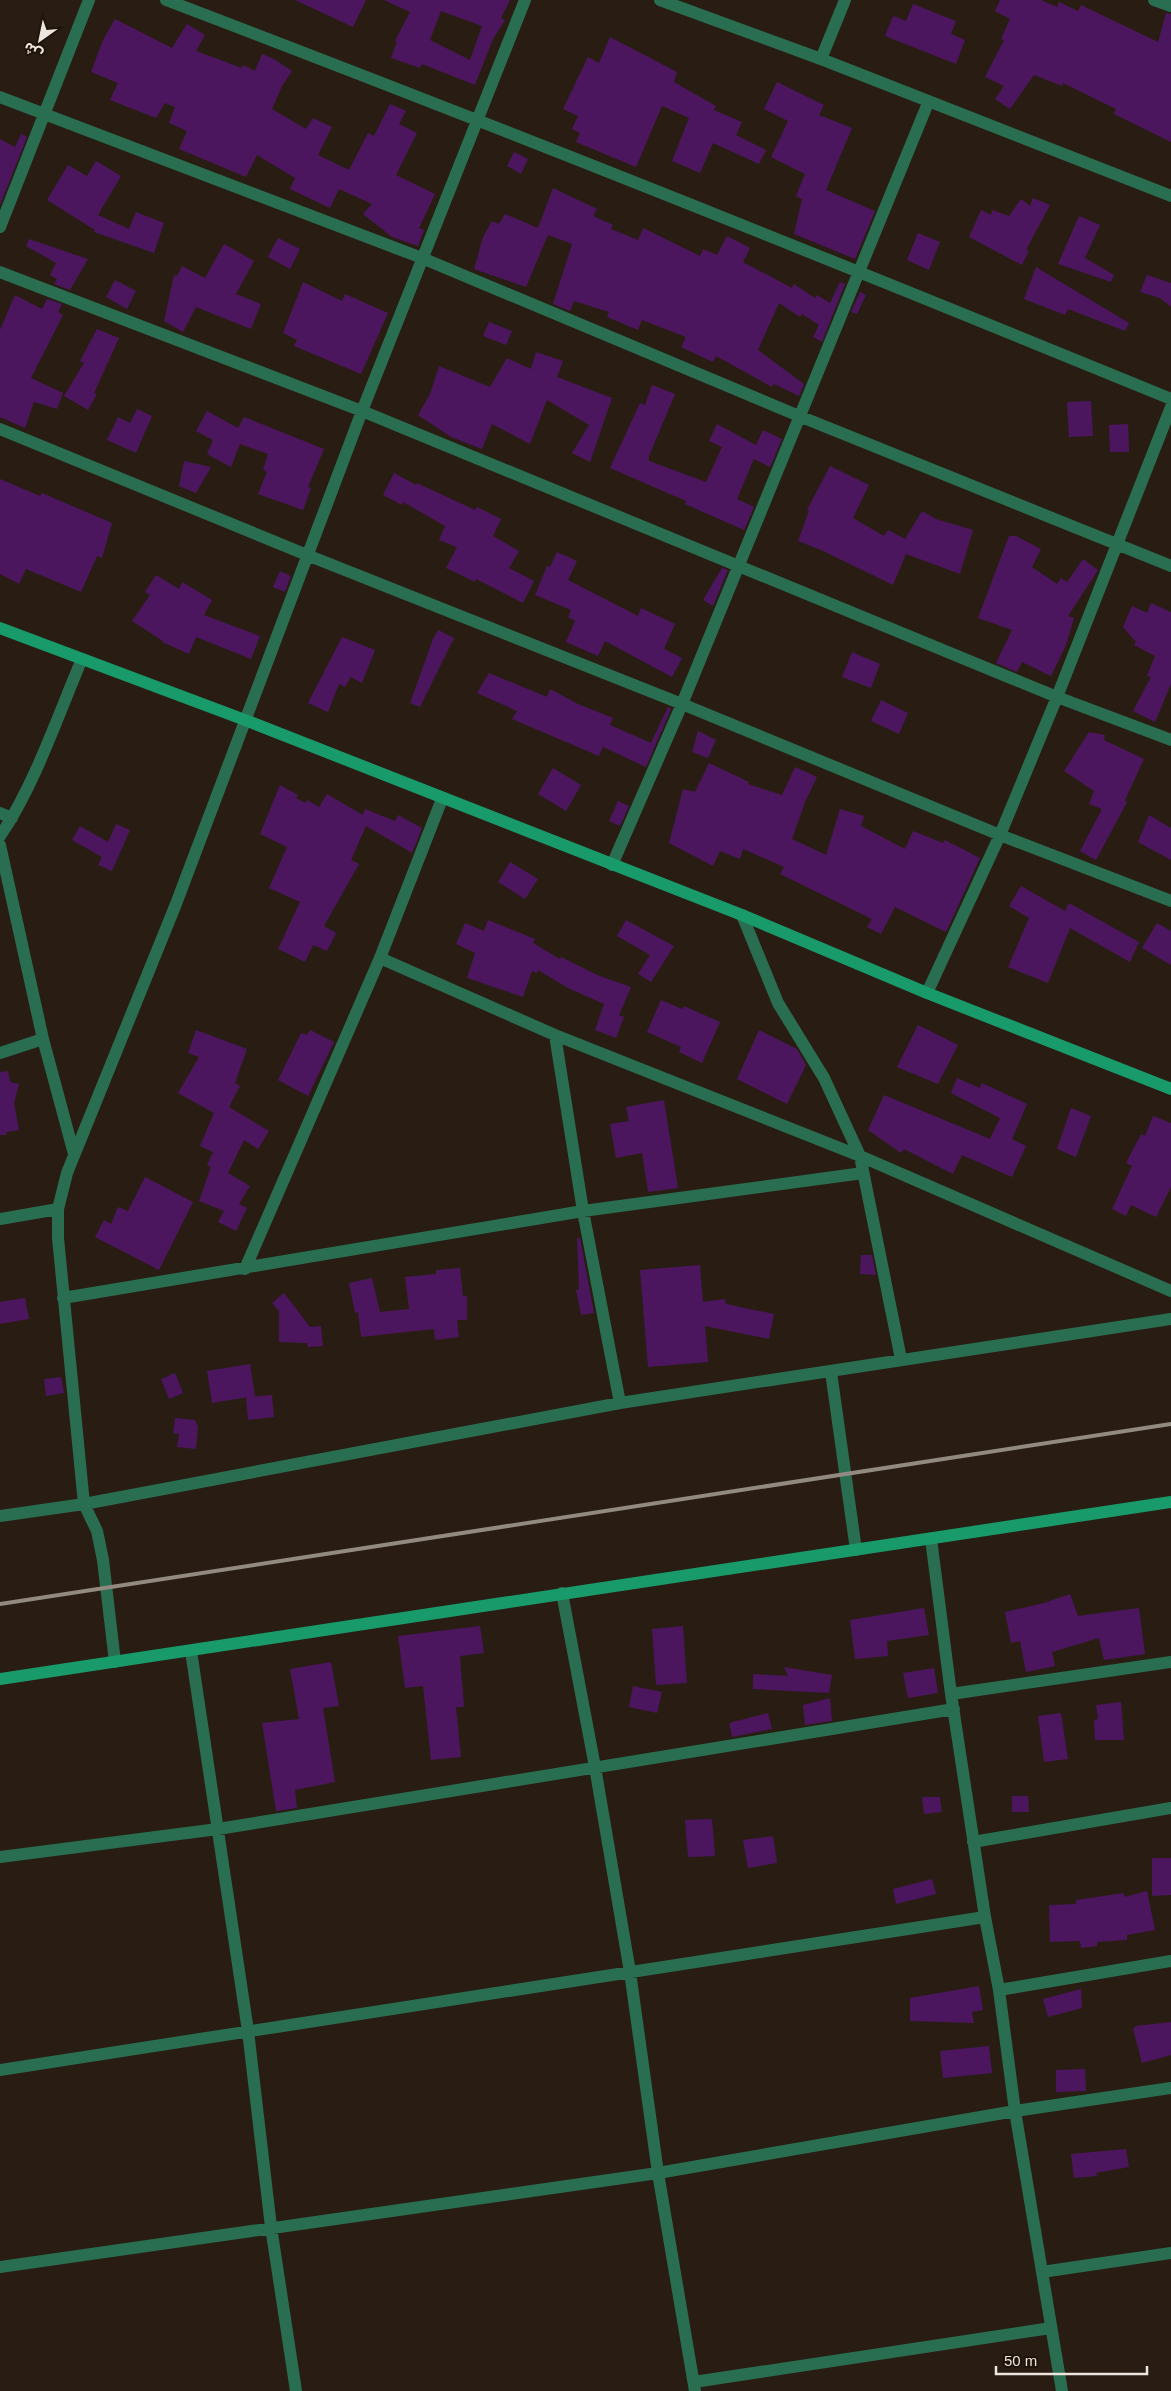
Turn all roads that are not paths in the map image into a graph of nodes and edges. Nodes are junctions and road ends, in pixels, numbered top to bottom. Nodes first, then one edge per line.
1 (89, 0) edge
2 (166, 0) edge
3 (525, 0) edge
4 (660, 0) edge
5 (844, 0) edge
6 (1154, 0) edge
7 (1171, 6) edge
8 (820, 59) junction
9 (0, 97) edge
10 (928, 103) junction
11 (45, 115) junction
12 (477, 118) junction
13 (1171, 196) edge
14 (0, 227) edge
15 (422, 258) junction
16 (859, 271) junction
17 (0, 272) edge
18 (1171, 399) edge
19 (1171, 407) edge
20 (362, 411) junction
21 (799, 416) junction
22 (0, 429) edge
23 (1117, 545) junction
24 (307, 555) junction
25 (738, 565) junction
26 (1171, 566) edge
27 (0, 628) edge
28 (82, 659) junction
29 (1057, 697) junction
30 (682, 704) junction
31 (245, 720) junction
32 (1171, 740) edge
33 (442, 799) junction
34 (6, 815) edge
35 (1000, 834) junction
36 (0, 836) edge
37 (0, 845) edge
38 (612, 865) junction
39 (1171, 900) edge
40 (742, 915) junction
41 (380, 958) junction
42 (927, 993) junction
43 (555, 1035) junction
44 (43, 1039) junction
45 (0, 1053) edge
46 (1171, 1089) edge
47 (74, 1154) junction
48 (860, 1156) junction
49 (863, 1173) junction
50 (58, 1209) junction
51 (583, 1212) junction
52 (0, 1219) edge
53 (245, 1269) junction
54 (1171, 1291) edge
55 (63, 1298) junction
56 (1171, 1319) edge
57 (901, 1359) junction
58 (831, 1372) junction
59 (620, 1403) junction
60 (1171, 1502) edge
61 (84, 1504) junction
62 (0, 1516) edge
63 (931, 1539) junction
64 (856, 1550) junction
65 (562, 1593) junction
66 (192, 1651) junction
67 (116, 1662) junction
68 (1171, 1662) edge
69 (0, 1679) edge
70 (951, 1694) junction
71 (954, 1709) junction
72 (595, 1767) junction
73 (1171, 1808) edge
74 (218, 1829) junction
75 (973, 1842) junction
76 (0, 1857) edge
77 (985, 1917) junction
78 (1171, 1961) edge
79 (630, 1972) junction
80 (999, 1990) junction
81 (248, 2031) junction
82 (0, 2070) edge
83 (1171, 2088) edge
84 (1015, 2110) junction
85 (658, 2173) junction
86 (270, 2227) junction
87 (1171, 2254) edge
88 (0, 2267) edge
89 (1042, 2272) junction
90 (1050, 2328) junction
91 (695, 2387) edge
92 (296, 2391) edge
93 (1062, 2391) edge

1 - 11 street
2 - 12 street
3 - 12 street
4 - 8 street
5 - 8 street
6 - 7 street
8 - 10 street
9 - 11 street
10 - 13 street
10 - 16 street
11 - 14 street
11 - 15 street
12 - 15 street
12 - 16 street
15 - 20 street
15 - 21 street
16 - 18 street
16 - 21 street
17 - 20 street
19 - 23 street
20 - 24 street
20 - 25 street
21 - 23 street
21 - 25 street
22 - 24 street
23 - 26 street
23 - 29 street
24 - 30 street
24 - 31 street
25 - 29 street
25 - 30 street
27 - 28 street
28 - 31 street
28 - 34 street
29 - 32 street
29 - 35 street
30 - 35 street
30 - 38 street
31 - 33 street
31 - 47 street
33 - 38 street
33 - 41 street
34 - 36 street
35 - 39 street
35 - 42 street
37 - 44 street
38 - 40 street
40 - 42 street
40 - 48 street
41 - 43 street
41 - 53 street
42 - 46 street
43 - 48 street
43 - 51 street
44 - 45 street
44 - 47 street
47 - 50 street
48 - 49 street
48 - 54 street
49 - 51 street
49 - 57 street
50 - 52 street
50 - 55 street
51 - 53 street
51 - 59 street
53 - 55 street
55 - 61 street
56 - 57 street
57 - 58 street
58 - 59 street
58 - 64 street
59 - 61 street
60 - 63 street
61 - 62 street
61 - 67 street
63 - 64 street
63 - 70 street
64 - 65 street
65 - 66 street
65 - 72 street
66 - 67 street
66 - 74 street
67 - 69 street
68 - 70 street
70 - 71 street
71 - 72 street
71 - 75 street
72 - 74 street
72 - 79 street
73 - 75 street
74 - 76 street
74 - 81 street
75 - 77 street
77 - 79 street
77 - 80 street
78 - 80 street
79 - 81 street
79 - 85 street
80 - 84 street
81 - 82 street
81 - 86 street
83 - 84 street
84 - 85 street
84 - 89 street
85 - 86 street
85 - 91 street
86 - 88 street
86 - 92 street
87 - 89 street
89 - 90 street
90 - 91 street
90 - 93 street

